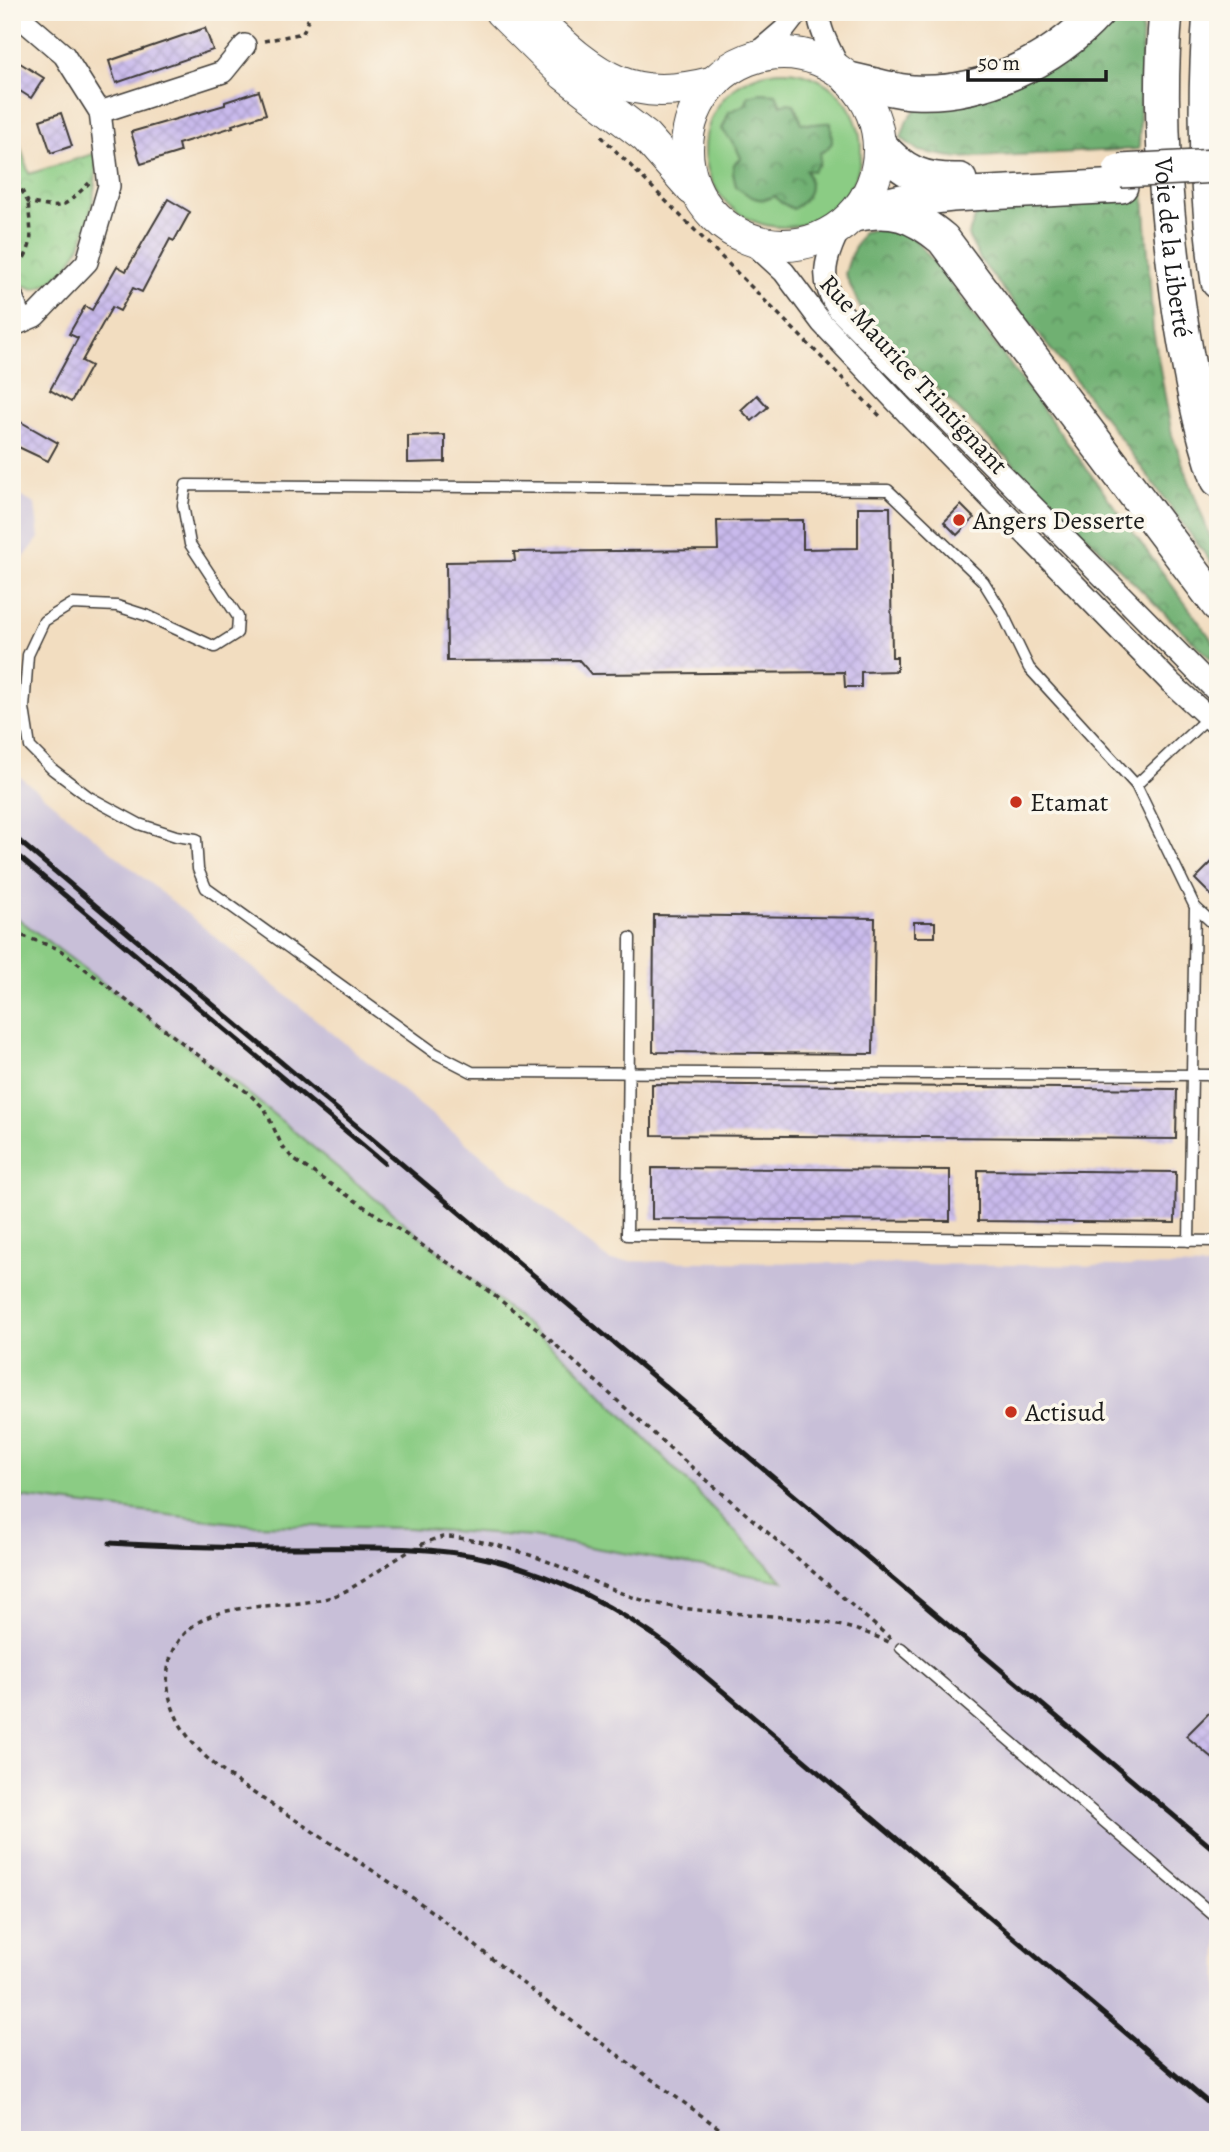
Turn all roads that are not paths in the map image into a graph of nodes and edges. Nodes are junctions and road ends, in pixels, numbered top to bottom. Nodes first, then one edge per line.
1 (501, 12) edge
2 (529, 12) edge
3 (799, 12) edge
4 (818, 12) edge
5 (1098, 12) edge
6 (1166, 12) edge
7 (1210, 12) edge
8 (12, 14) edge
9 (245, 45) road end
10 (751, 58) junction
11 (845, 76) junction
12 (715, 82) junction
13 (100, 112) junction
14 (880, 145) junction
15 (1218, 166) edge
16 (1120, 179) junction
17 (1218, 181) edge
18 (698, 196) junction
19 (848, 221) junction
20 (748, 239) junction
21 (1218, 282) edge
22 (12, 296) edge
23 (17, 324) edge
24 (1218, 480) edge
25 (1218, 605) edge
26 (1218, 693) edge
27 (1214, 717) edge
28 (1136, 785) junction
29 (1195, 907) junction
30 (1218, 928) edge
31 (630, 938) dead end
32 (627, 1073) junction
33 (1192, 1075) junction
34 (1218, 1075) edge
35 (1189, 1241) junction
36 (1218, 1241) edge
37 (901, 1648) road end
38 (1218, 1919) edge

1 - 18 main road
2 - 12 main road
3 - 10 street
4 - 11 street
5 - 11 highway
6 - 24 highway, Voie de la Liberté
7 - 21 highway, Voie de la Liberté
8 - 13 street
9 - 13 street
10 - 11 main road
10 - 12 main road
11 - 14 main road
12 - 18 main road
13 - 23 street
14 - 16 highway
14 - 19 main road
15 - 16 highway, bridge
16 - 17 highway
16 - 19 highway
18 - 20 main road
19 - 20 main road
19 - 25 highway
19 - 26 street, Rue Maurice Trintignant
20 - 27 street, Rue Maurice Trintignant
22 - 23 street
27 - 28 lane
28 - 29 lane
28 - 32 lane
29 - 30 lane
29 - 33 lane
31 - 32 lane
32 - 33 lane
32 - 35 lane
33 - 34 lane
33 - 35 lane
35 - 36 lane
37 - 38 lane

